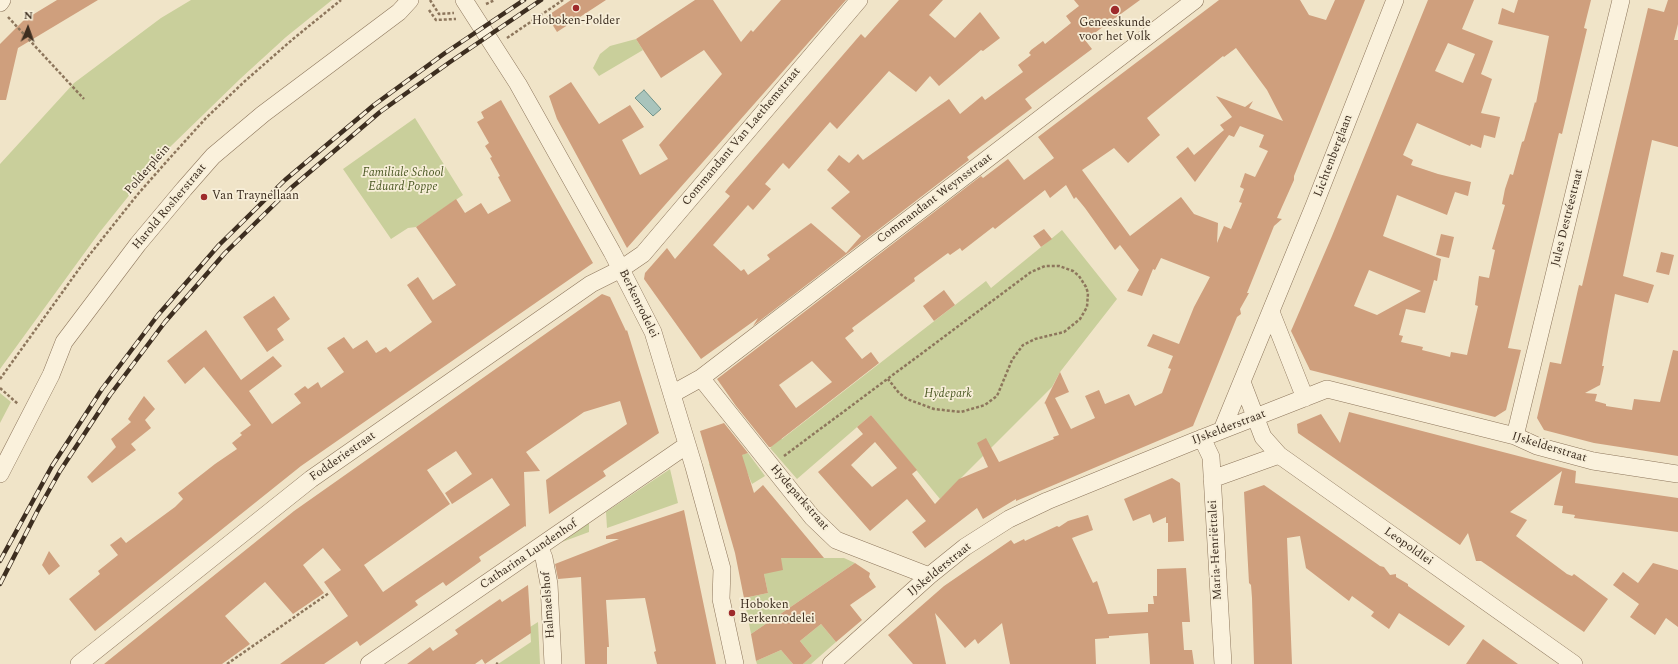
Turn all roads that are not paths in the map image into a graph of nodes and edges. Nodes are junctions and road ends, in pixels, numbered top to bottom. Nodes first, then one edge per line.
1 (410, 0) edge
2 (464, 0) edge
3 (859, 0) edge
4 (1195, 0) edge
5 (1395, 0) edge
6 (1621, 0) edge
7 (395, 6) edge
8 (621, 269) junction
9 (1271, 312) junction
10 (701, 378) junction
11 (1242, 382) junction
12 (672, 394) junction
13 (1305, 398) junction
14 (1255, 417) junction
15 (1222, 430) junction
16 (1515, 436) junction
17 (1202, 438) junction
18 (687, 444) junction
19 (1279, 455) junction
20 (0, 474) edge
21 (1678, 474) edge
22 (1212, 479) junction
23 (540, 548) junction
24 (929, 576) junction
25 (1554, 658) edge
26 (79, 664) edge
27 (369, 664) edge
28 (553, 664) edge
29 (735, 664) edge
30 (831, 664) edge
31 (1223, 664) edge
32 (1574, 664) edge

1 - 7 street, Harold Rosherstraat
2 - 8 street, Berkenrodelei
3 - 8 street, Commandant Van Laethemstraat
4 - 10 street, Commandant Weynsstraat
5 - 9 street, Lichtenberglaan
6 - 16 street, Jules Destréestraat
7 - 20 street, Harold Rosherstraat
8 - 12 street, Berkenrodelei
8 - 26 street, Fodderiestraat
9 - 11 street, Lichtenberglaan
9 - 13 street
10 - 12 street, Commandant Weynsstraat
10 - 24 street, Hydeparkstraat
11 - 14 street
11 - 15 street, Lichtenberglaan
12 - 18 street, Berkenrodelei
13 - 14 street, IJskelderstraat
13 - 16 street, IJskelderstraat
14 - 15 street, IJskelderstraat
14 - 19 street, Leopoldlei
15 - 17 street, IJskelderstraat
16 - 21 street, IJskelderstraat
17 - 22 street, Maria-Henriëttalei
17 - 24 street, IJskelderstraat
18 - 23 street, Catharina Lundenhof
18 - 29 street, Berkenrodelei
19 - 22 street
19 - 25 street, Leopoldlei
22 - 31 street, Maria-Henriëttalei
23 - 27 street, Catharina Lundenhof
23 - 28 street, Halmaelshof
24 - 30 street, IJskelderstraat
25 - 32 street, Leopoldlei

